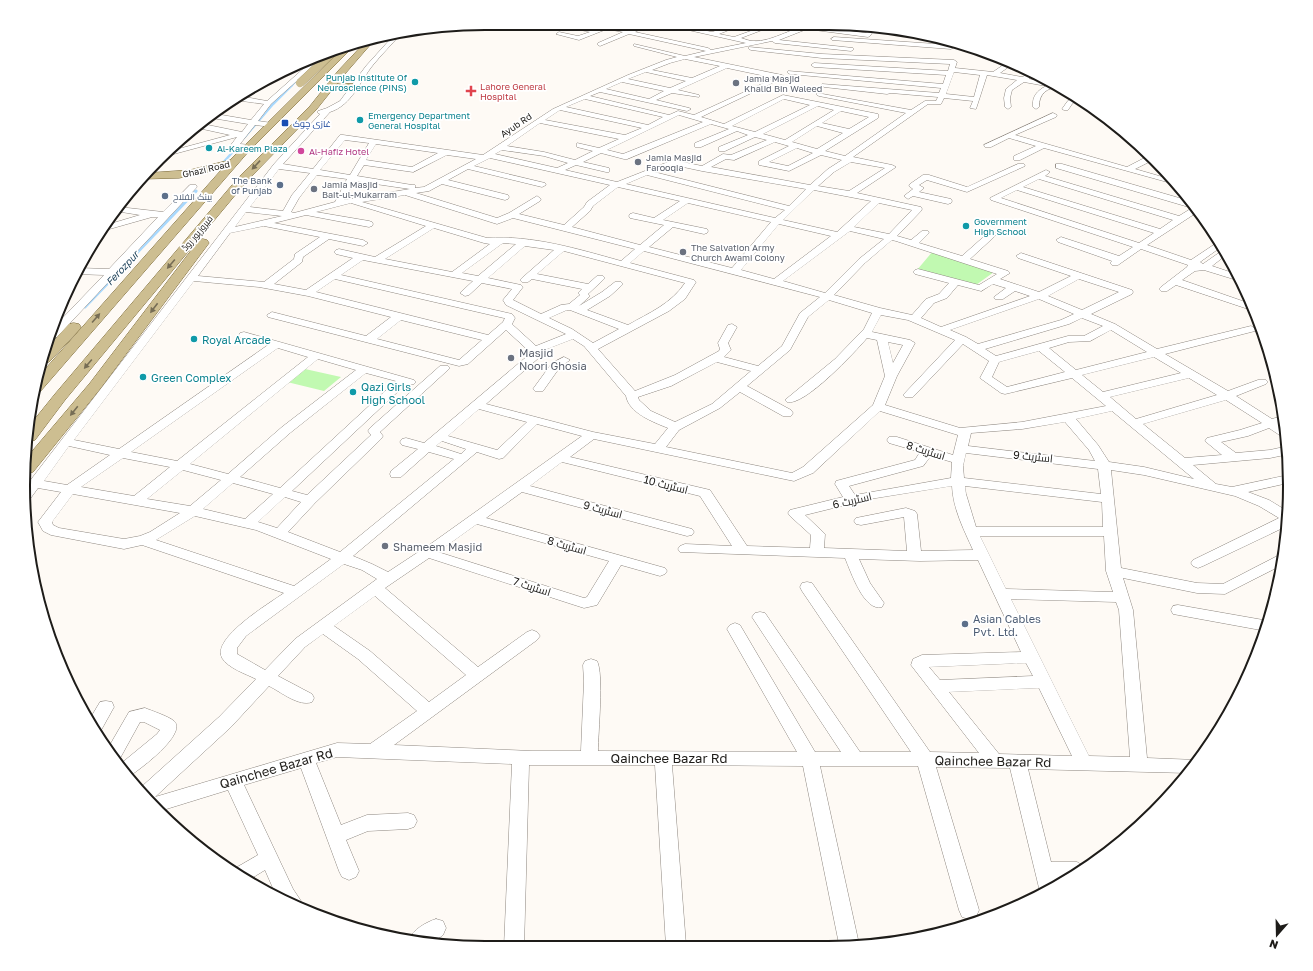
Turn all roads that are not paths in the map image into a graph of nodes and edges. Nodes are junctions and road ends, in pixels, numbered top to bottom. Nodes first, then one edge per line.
1 (590, 30) edge
2 (620, 30) edge
3 (634, 30) edge
4 (690, 30) edge
5 (696, 30) edge
6 (724, 30) edge
7 (757, 30) edge
8 (785, 30) joint
9 (805, 30) edge
10 (842, 30) edge
11 (596, 31) joint
12 (629, 32) junction
13 (665, 32) dead end
14 (869, 32) edge
15 (559, 34) dead end
16 (713, 34) junction
17 (652, 37) junction
18 (734, 38) junction
19 (826, 38) dead end
20 (392, 40) edge
21 (769, 40) junction
22 (667, 41) junction
23 (756, 43) junction
24 (924, 43) junction
25 (378, 44) edge
26 (600, 44) dead end
27 (946, 46) edge
28 (366, 47) edge
29 (735, 47) junction
30 (716, 48) junction
31 (855, 50) dead end
32 (341, 53) edge
33 (923, 53) dead end
34 (945, 54) dead end
35 (952, 55) dead end
36 (827, 56) junction
37 (683, 57) junction
38 (325, 59) edge
39 (705, 62) junction
40 (312, 64) edge
41 (810, 65) dead end
42 (329, 66) junction
43 (726, 66) junction
44 (822, 66) junction
45 (1005, 66) edge
46 (694, 67) dead end
47 (304, 68) edge
48 (645, 70) junction
49 (951, 71) junction
50 (790, 72) dead end
51 (984, 73) junction
52 (819, 74) junction
53 (994, 74) junction
54 (1027, 76) edge
55 (782, 77) junction
56 (860, 78) junction
57 (622, 80) junction
58 (692, 80) junction
59 (1022, 80) junction
60 (343, 83) junction
61 (1040, 83) edge
62 (945, 86) junction
63 (355, 87) junction
64 (852, 88) junction
65 (1049, 88) edge
66 (600, 90) junction
67 (671, 90) junction
68 (819, 94) dead end
69 (697, 96) dead end
70 (584, 97) junction
71 (942, 97) junction
72 (894, 98) dead end
73 (244, 99) edge
74 (844, 99) junction
75 (976, 99) junction
76 (649, 101) junction
77 (1071, 101) edge
78 (926, 102) junction
79 (269, 104) junction
80 (817, 104) junction
81 (1008, 107) dead end
82 (1036, 107) dead end
83 (559, 108) junction
84 (838, 108) junction
85 (974, 108) dead end
86 (1066, 109) dead end
87 (686, 110) dead end
88 (310, 111) junction
89 (327, 111) junction
90 (284, 112) junction
91 (912, 112) junction
92 (1053, 115) dead end
93 (218, 117) edge
94 (670, 117) junction
95 (694, 118) junction
96 (539, 121) junction
97 (710, 122) junction
98 (254, 123) junction
99 (816, 124) junction
100 (269, 125) junction
101 (725, 126) junction
102 (204, 127) edge
103 (649, 127) junction
104 (736, 129) junction
105 (850, 132) junction
106 (756, 134) junction
107 (1013, 134) junction
108 (242, 135) junction
109 (258, 136) junction
110 (627, 138) junction
111 (775, 139) junction
112 (374, 141) junction
113 (787, 142) junction
114 (580, 145) dead end
115 (698, 145) dead end
116 (797, 145) junction
117 (988, 145) dead end
118 (1044, 145) junction
119 (406, 146) junction
120 (248, 147) junction
121 (500, 147) junction
122 (722, 149) dead end
123 (177, 150) edge
124 (600, 150) junction
125 (446, 152) junction
126 (819, 152) junction
127 (1078, 155) junction
128 (487, 156) junction
129 (1016, 158) dead end
130 (847, 159) junction
131 (577, 161) junction
132 (1148, 161) edge
133 (235, 162) junction
134 (361, 162) junction
135 (277, 166) junction
136 (1021, 166) dead end
137 (1059, 166) junction
138 (393, 167) junction
139 (468, 167) junction
140 (702, 169) junction
141 (1129, 169) junction
142 (606, 170) dead end
143 (557, 171) junction
144 (315, 172) junction
145 (646, 173) junction
146 (151, 176) edge
147 (177, 176) junction
148 (1038, 176) junction
149 (352, 178) junction
150 (819, 180) junction
151 (1165, 180) edge
152 (440, 181) junction
153 (378, 182) junction
154 (542, 185) dead end
155 (616, 185) junction
156 (193, 187) junction
157 (811, 187) junction
158 (1016, 187) junction
159 (426, 189) junction
160 (859, 189) junction
161 (716, 190) junction
162 (208, 192) junction
163 (404, 192) junction
164 (911, 193) junction
165 (850, 194) junction
166 (505, 197) dead end
167 (537, 198) dead end
168 (877, 200) junction
169 (350, 201) junction
170 (948, 201) dead end
171 (689, 202) junction
172 (196, 204) junction
173 (338, 204) junction
174 (1186, 204) edge
175 (221, 205) junction
176 (897, 205) junction
177 (244, 209) junction
178 (791, 209) junction
179 (123, 210) edge
180 (1191, 211) edge
181 (151, 214) junction
182 (285, 214) junction
183 (302, 214) junction
184 (165, 215) junction
185 (512, 215) junction
186 (634, 216) dead end
187 (1180, 219) junction
188 (346, 220) junction
189 (656, 221) junction
190 (776, 222) junction
191 (262, 224) junction
192 (369, 224) dead end
193 (671, 224) junction
194 (433, 225) junction
195 (111, 227) edge
196 (566, 228) junction
197 (848, 228) junction
198 (227, 231) junction
199 (704, 231) dead end
200 (1161, 232) junction
201 (924, 233) dead end
202 (328, 234) junction
203 (992, 234) dead end
204 (838, 235) junction
205 (891, 237) junction
206 (501, 240) junction
207 (1061, 240) dead end
208 (363, 243) dead end
209 (523, 243) junction
210 (913, 243) junction
211 (1140, 246) junction
212 (643, 247) junction
213 (1215, 247) edge
214 (562, 248) junction
215 (339, 252) dead end
216 (1220, 255) edge
217 (1021, 256) dead end
218 (361, 257) junction
219 (378, 259) junction
220 (964, 259) junction
221 (623, 264) junction
222 (1192, 265) junction
223 (1205, 267) junction
224 (84, 271) edge
225 (111, 272) junction
226 (734, 272) junction
227 (918, 272) dead end
228 (455, 274) junction
229 (1078, 275) junction
230 (334, 276) junction
231 (530, 276) junction
232 (1232, 276) edge
233 (191, 278) junction
234 (600, 278) dead end
235 (481, 279) junction
236 (992, 280) junction
237 (1175, 281) junction
238 (776, 282) junction
239 (956, 282) junction
240 (618, 284) dead end
241 (266, 286) junction
242 (518, 286) junction
243 (589, 287) junction
244 (1014, 287) junction
245 (1164, 289) dead end
246 (308, 293) junction
247 (465, 293) dead end
248 (1040, 296) junction
249 (827, 297) junction
250 (999, 297) dead end
251 (1246, 306) edge
252 (575, 308) junction
253 (878, 311) junction
254 (1083, 314) junction
255 (272, 315) dead end
256 (399, 316) junction
257 (541, 318) junction
258 (914, 320) junction
259 (507, 324) junction
260 (1111, 326) junction
261 (732, 327) dead end
262 (58, 328) edge
263 (627, 328) junction
264 (1251, 329) dead end
265 (941, 330) junction
266 (864, 334) junction
267 (244, 335) dead end
268 (574, 335) junction
269 (882, 337) junction
270 (490, 339) junction
271 (962, 339) junction
272 (368, 340) junction
273 (277, 344) junction
274 (1041, 347) junction
275 (591, 348) junction
276 (976, 348) junction
277 (50, 352) edge
278 (536, 352) junction
279 (1155, 353) junction
280 (317, 355) junction
281 (716, 358) junction
282 (995, 360) junction
283 (444, 368) dead end
284 (364, 369) junction
285 (760, 370) junction
286 (1075, 373) junction
287 (1190, 374) junction
288 (892, 376) junction
289 (43, 379) edge
290 (404, 380) junction
291 (1262, 382) dead end
292 (423, 386) junction
293 (740, 387) junction
294 (539, 389) dead end
295 (632, 395) junction
296 (908, 395) dead end
297 (1102, 396) junction
298 (1226, 396) junction
299 (791, 400) dead end
300 (477, 405) junction
301 (878, 407) junction
302 (1115, 407) junction
303 (787, 413) dead end
304 (1067, 417) junction
305 (534, 420) junction
306 (1278, 421) edge
307 (1135, 424) junction
308 (1271, 424) junction
309 (674, 427) junction
310 (1279, 429) edge
311 (33, 431) edge
312 (965, 433) junction
313 (592, 435) junction
314 (440, 437) junction
315 (893, 440) dead end
316 (66, 442) junction
317 (406, 442) dead end
318 (427, 448) junction
319 (475, 448) junction
320 (658, 449) junction
321 (928, 451) junction
322 (1281, 451) edge
323 (121, 453) junction
324 (960, 454) junction
325 (1233, 457) junction
326 (463, 458) junction
327 (560, 458) junction
328 (1182, 462) junction
329 (31, 463) edge
330 (179, 465) junction
331 (1104, 465) junction
332 (396, 474) dead end
333 (230, 478) junction
334 (1283, 480) edge
335 (958, 482) junction
336 (35, 483) junction
337 (520, 487) junction
338 (1213, 487) junction
339 (30, 489) edge
340 (70, 489) junction
341 (282, 492) junction
342 (1231, 492) junction
343 (852, 499) junction
344 (1108, 499) junction
345 (310, 500) junction
346 (136, 501) junction
347 (193, 511) junction
348 (1282, 514) edge
349 (475, 519) junction
350 (861, 521) dead end
351 (1281, 523) edge
352 (248, 524) junction
353 (972, 531) junction
354 (687, 532) dead end
355 (1110, 532) junction
356 (279, 534) junction
357 (143, 540) junction
358 (685, 549) dead end
359 (742, 550) junction
360 (817, 552) junction
361 (427, 553) junction
362 (850, 553) junction
363 (914, 555) junction
364 (983, 555) junction
365 (342, 558) junction
366 (617, 560) junction
367 (1276, 562) edge
368 (1198, 563) dead end
369 (1113, 570) junction
370 (660, 571) dead end
371 (382, 583) junction
372 (807, 587) dead end
373 (297, 592) junction
374 (1002, 594) junction
375 (1121, 597) junction
376 (877, 603) dead end
377 (1178, 610) dead end
378 (760, 617) dead end
379 (1261, 625) edge
380 (323, 626) junction
381 (735, 629) dead end
382 (532, 636) dead end
383 (1031, 657) junction
384 (591, 665) dead end
385 (477, 675) junction
386 (266, 679) junction
387 (1043, 682) junction
388 (935, 686) junction
389 (306, 698) dead end
390 (106, 707) dead end
391 (428, 711) junction
392 (97, 722) edge
393 (115, 751) edge
394 (372, 752) junction
395 (521, 758) junction
396 (588, 758) junction
397 (663, 758) junction
398 (306, 759) junction
399 (810, 759) junction
400 (855, 759) junction
401 (925, 759) junction
402 (994, 760) junction
403 (1017, 761) junction
404 (1084, 763) junction
405 (1139, 764) junction
406 (1187, 766) edge
407 (128, 768) edge
408 (233, 781) junction
409 (148, 792) edge
410 (159, 804) edge
411 (408, 821) dead end
412 (335, 836) junction
413 (269, 858) junction
414 (349, 871) dead end
415 (245, 872) edge
416 (1064, 874) edge
417 (1046, 879) edge
418 (286, 895) edge
419 (969, 910) dead end
420 (436, 928) dead end
421 (424, 937) edge
422 (848, 940) edge
423 (514, 941) edge
424 (676, 941) edge

1 - 11 street
2 - 12 street
3 - 12 street
4 - 22 street
5 - 16 street
6 - 16 street
7 - 18 street
8 - 9 street, Ayub Rd
8 - 21 street, Ayub Rd
10 - 14 street
11 - 15 street
12 - 17 street
12 - 26 street
13 - 17 street
16 - 18 street
17 - 22 street
17 - 37 street
18 - 23 street
19 - 24 street
20 - 63 street
21 - 23 street, Ayub Rd
21 - 31 street
22 - 30 street
23 - 29 street, Ayub Rd
24 - 27 street
24 - 33 street
25 - 60 main road
28 - 88 main road, فیروزپور روڈ
29 - 30 street, Ayub Rd
29 - 36 street
30 - 37 street, Ayub Rd
32 - 42 main road, فیروزپور روڈ
34 - 35 street
36 - 44 street
36 - 49 street
37 - 39 street
37 - 48 street, Ayub Rd
38 - 90 main road, bridge
39 - 43 street
39 - 46 street
40 - 42 street
41 - 44 street
42 - 90 main road, فیروزپور روڈ
43 - 55 street
43 - 58 street
44 - 49 street
44 - 52 street
45 - 53 street
47 - 79 street
48 - 57 street, Ayub Rd
48 - 58 street
49 - 51 street
49 - 62 street
50 - 52 street
51 - 53 street
51 - 75 street
52 - 56 street
53 - 59 street
54 - 59 street
55 - 64 street
55 - 95 street
56 - 62 street
56 - 64 street
57 - 66 street, Ayub Rd
57 - 67 street
58 - 67 street
59 - 61 street
59 - 81 street
60 - 63 main road
60 - 88 main road
62 - 71 street
63 - 89 street
64 - 71 street
64 - 74 street
65 - 82 street
66 - 70 street, Ayub Rd
66 - 76 street
67 - 69 street
67 - 76 street
68 - 74 street
70 - 83 street, Ayub Rd
70 - 94 street
71 - 75 street
71 - 78 street
72 - 78 street
73 - 79 street
74 - 84 street
74 - 91 street
75 - 85 street
76 - 87 street
77 - 86 street
78 - 91 street
79 - 98 street
80 - 84 street
80 - 101 street
80 - 106 street
83 - 96 street, Ayub Rd
83 - 103 street
84 - 99 street
84 - 105 street
88 - 89 street
88 -> 175 main road, فیروزپور روڈ
89 - 135 street
90 - 100 main road, فیروزپور روڈ
91 - 130 street
92 - 107 street
93 - 98 street
94 - 95 street
94 - 103 street
95 - 97 street
96 - 110 street
96 - 121 street, Ayub Rd
97 - 101 street
97 - 124 street
98 - 100 street
98 - 108 street
99 - 105 street
99 - 113 street
100 - 109 main road, فیروزپور روڈ
101 - 104 street
102 - 108 street
103 - 110 street
104 - 106 street
104 - 115 street
105 - 126 street
106 - 111 street
106 - 122 street
107 - 117 street
107 - 118 street
108 - 109 street
108 - 120 street
108 - 123 street
109 - 120 main road, فیروزپور روڈ
110 - 124 street
111 - 113 street
111 - 140 street
112 - 119 street
112 - 134 street
112 - 144 street
113 - 116 street
114 - 124 street
116 - 126 street
116 - 126 street
118 - 127 street
118 - 129 street
119 - 125 street
119 - 138 street
120 - 133 main road, فیروزپور روڈ
121 - 128 street, Ayub Rd
121 - 131 street
124 - 131 street
125 - 128 street
125 - 138 street
126 - 130 street
127 - 137 street
127 - 141 street
128 - 139 street, Ayub Rd
128 - 143 street
130 - 150 street
130 - 160 street
131 - 142 street
131 - 143 street
132 - 141 street
133 - 147 main road, Ghazi Road
133 - 162 main road, فیروزپور روڈ
134 - 138 street
134 - 149 street
135 - 144 street
135 - 177 street
136 - 164 street
137 - 148 street
137 - 174 street
138 - 153 street
139 - 152 street, Ayub Rd
139 - 154 street
140 - 145 street
140 - 157 street
141 - 151 street
143 - 155 street
144 - 149 street
144 - 182 street
145 - 155 street
145 - 161 street
146 - 147 main road, Ghazi Road
147 - 156 main road, Ghazi Road
148 - 158 street
148 - 187 street
149 - 153 street
149 - 173 street
150 - 157 street
150 - 160 street
152 - 159 street, Ayub Rd
152 - 166 street
153 - 159 street
155 - 171 street
155 - 196 street
156 - 162 main road, Ghazi Road
156 - 184 street
157 - 165 street
157 - 178 street
158 - 200 street
158 - 211 street
159 - 163 street, Ayub Rd
160 - 165 street
161 - 171 street
161 - 178 street
162 - 172 main road, فیروزپور روڈ
163 - 169 street, Ayub Rd
163 - 185 street
164 - 170 street
164 - 176 street
165 - 168 street
167 - 185 street
168 - 176 street
168 - 197 street
169 - 173 street, Ayub Rd
169 - 194 street
171 - 189 street
171 - 190 street
172 - 277 main road
289 -> 172 main road, فیروزپور روڈ
173 - 183 street, Ayub Rd
175 -> 311 main road, فیروزپور روڈ
175 -> 329 main road
176 - 205 street
177 - 182 street
177 - 198 street
178 - 190 street
179 - 181 street
180 - 187 street
181 - 184 street
181 - 195 street
182 - 183 street
183 - 188 street
183 - 191 street, Ayub Rd
184 - 225 street
185 - 196 street
186 - 189 street
187 - 200 street
188 - 192 street
188 - 202 street
189 - 193 street
190 - 204 street
190 - 226 street
191 - 198 street, Ayub Rd
191 - 202 street
193 - 199 street
193 - 212 street
194 - 206 street
194 - 219 street
196 - 212 street
197 - 204 street
197 - 205 street
198 - 233 street
200 - 211 street
201 - 210 street
202 - 208 street
202 - 241 street
203 - 220 street
204 - 238 street
205 - 210 street
205 - 249 street
206 - 209 street
206 - 228 street
207 - 211 street
209 - 214 street
209 - 235 street
210 - 220 street
211 - 222 street
212 - 221 street
212 - 226 street
213 - 222 street
214 - 221 street
214 - 231 street
215 - 218 street
216 - 223 street
217 - 229 street
218 - 219 street
218 - 230 street
219 - 228 street
220 - 236 street
221 - 263 street
222 - 223 street
222 - 237 street
223 - 232 street
224 - 225 street
225 - 262 street
226 - 238 street
227 - 239 street
228 - 235 street
229 - 248 street
229 - 254 street
230 - 246 street
230 - 259 street
231 - 242 street
231 - 243 street
233 - 241 street
233 - 316 street
234 - 243 street
235 - 242 street
235 - 247 street
236 - 239 street
236 - 244 street
237 - 245 street
237 - 251 street
238 - 249 street
239 - 258 street
240 - 252 street
241 - 246 street
242 - 257 street
243 - 252 street
244 - 248 street
244 - 250 street
246 - 256 street
248 - 254 street
248 - 265 street
249 - 253 street
249 - 285 street
252 - 257 street
252 - 263 street
253 - 258 street
253 - 266 street
254 - 260 street
254 - 276 street
255 - 272 street
256 - 270 street
256 - 272 street
257 - 268 street
258 - 265 street
259 - 270 street
259 - 278 street
260 - 274 street
260 - 279 street
261 - 281 street
263 - 275 street
264 - 279 street
265 - 271 street
266 - 269 street
266 - 299 street
267 - 273 street
268 - 275 street
268 - 278 street
269 - 288 street
269 - 288 street
270 - 272 street
271 - 276 street
271 - 296 street
273 - 280 street
273 - 323 street
274 - 282 street
274 - 286 street
275 - 295 street
276 - 282 street
278 - 294 street
278 - 300 street
279 - 286 street
279 - 287 street
280 - 284 street
280 - 330 street
281 - 285 street
281 - 295 street
282 - 286 street
283 - 292 street
284 - 290 street
284 - 333 street
285 - 293 street
286 - 297 street
287 - 297 street
287 - 298 street
288 - 301 street
290 - 292 street
290 - 341 street
291 - 298 street
292 - 345 street
293 - 303 street
293 - 309 street
295 - 309 street
297 - 302 street
298 - 307 street
298 - 308 street
300 - 305 street
300 - 314 street
301 - 312 street
301 - 320 street
302 - 304 street
302 - 307 street
304 - 312 street
304 - 331 street
305 - 313 street
305 - 319 street
306 - 308 street
307 - 328 street
308 - 310 street
308 - 325 street
309 - 320 street
312 - 324 street
313 - 320 street
313 - 327 street
314 - 318 street
314 - 319 street
315 - 321 street, اسٹریٹ 8
316 - 323 street
316 - 336 street
317 - 318 street
318 - 326 street
318 - 332 street
319 - 326 street
321 - 324 street, اسٹریٹ 8
321 - 343 street
322 - 325 street
323 - 330 street
323 - 340 street
324 - 331 street, اسٹریٹ 9
324 - 335 street
325 - 328 street
326 - 365 street
327 - 337 street
327 - 359 street, اسٹریٹ 10
328 - 338 street
330 - 333 street
330 - 346 street
331 - 338 street, اسٹریٹ 9
331 - 344 street
333 - 341 street
333 - 347 street
334 - 342 street
335 - 343 street, اسٹریٹ 6
335 - 344 street, اسٹریٹ 6
335 - 353 street
336 - 339 street
336 - 340 street
337 - 349 street
337 - 354 street, اسٹریٹ 9
338 - 342 street, اسٹریٹ 9
340 - 346 street
340 - 357 street
341 - 345 street
341 - 352 street
342 - 348 street, اسٹریٹ 9
343 - 360 street, اسٹریٹ 6
344 - 355 street
345 - 356 street
346 - 347 street
347 - 352 street
347 - 357 street
349 - 361 street
349 - 366 street, اسٹریٹ 8
350 - 363 street
351 - 368 street
352 - 356 street
353 - 355 street
353 - 364 street
355 - 369 street
356 - 365 street
357 - 373 street
358 - 359 street
359 - 360 street
360 - 362 street
361 - 366 street, اسٹریٹ 7
361 - 371 street
362 - 363 street
362 - 376 street
363 - 364 street
364 - 374 street
365 - 371 street
365 - 373 street
366 - 370 street, اسٹریٹ 8
367 - 369 street
369 - 375 street
371 - 380 street
371 - 385 street
372 - 401 street
373 - 386 street
374 - 375 street
374 - 383 street
375 - 405 street
377 - 379 street
378 - 400 street
380 - 386 street
380 - 391 street
381 - 399 street
382 - 385 street
383 - 387 street
383 - 388 street
384 - 396 street
385 - 391 street
386 - 389 street
386 - 409 street
387 - 388 street
387 - 404 street
388 - 402 street
390 - 392 street
391 - 394 street
393 - 407 street
394 - 395 street, Qainchee Bazar Rd
394 - 398 street, Qainchee Bazar Rd
395 - 396 street, Qainchee Bazar Rd
395 - 423 street
396 - 397 street, Qainchee Bazar Rd
397 - 399 street, Qainchee Bazar Rd
397 - 424 street
398 - 408 street, Qainchee Bazar Rd
398 - 412 street
399 - 400 street, Qainchee Bazar Rd
399 - 422 street
400 - 401 street, Qainchee Bazar Rd
401 - 402 street, Qainchee Bazar Rd
401 - 419 street
402 - 403 street, Qainchee Bazar Rd
403 - 404 street, Qainchee Bazar Rd
403 - 417 street
404 - 405 street, Qainchee Bazar Rd
405 - 406 street, Qainchee Bazar Rd
408 - 410 street, Qainchee Bazar Rd
408 - 413 street
411 - 412 street
412 - 414 street
413 - 415 street
413 - 418 street
416 - 417 street
420 - 421 street

